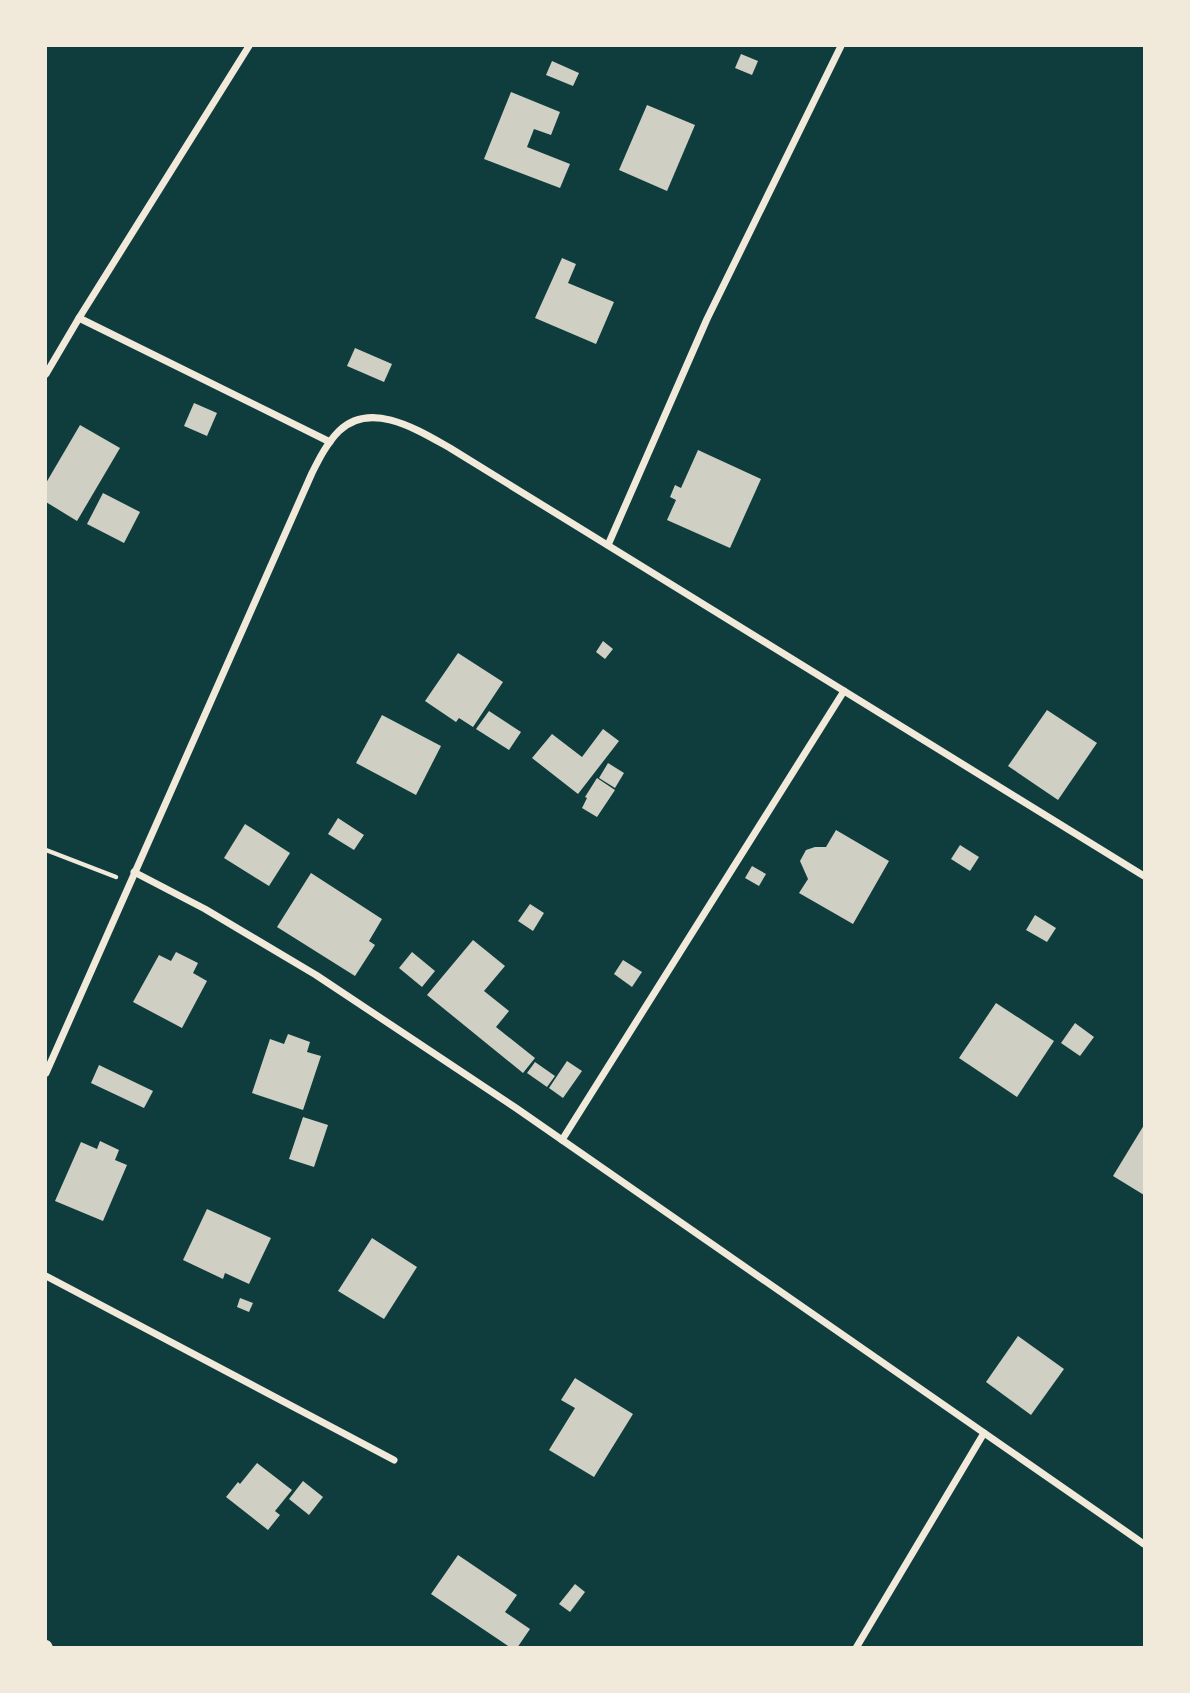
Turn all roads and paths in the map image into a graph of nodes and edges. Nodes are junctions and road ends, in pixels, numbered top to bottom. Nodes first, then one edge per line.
1 (249, 46) edge
2 (841, 46) edge
3 (79, 318) junction
4 (46, 374) edge
5 (330, 442) junction
6 (608, 545) junction
7 (844, 691) junction
8 (46, 850) edge
9 (134, 872) junction
10 (1144, 876) edge
11 (130, 882) junction
12 (46, 1073) edge
13 (562, 1140) junction
14 (46, 1276) edge
15 (984, 1433) junction
16 (394, 1460) dead end
17 (1144, 1544) edge
18 (856, 1647) edge

1 - 3 street
2 - 6 street
3 - 4 street
3 - 5 street
5 - 6 street
5 - 9 street
6 - 7 street
7 - 10 street
7 - 13 street
8 - 11 path
9 - 11 street
9 - 13 street
11 - 12 street
13 - 15 street
14 - 16 street
15 - 17 street
15 - 18 street

